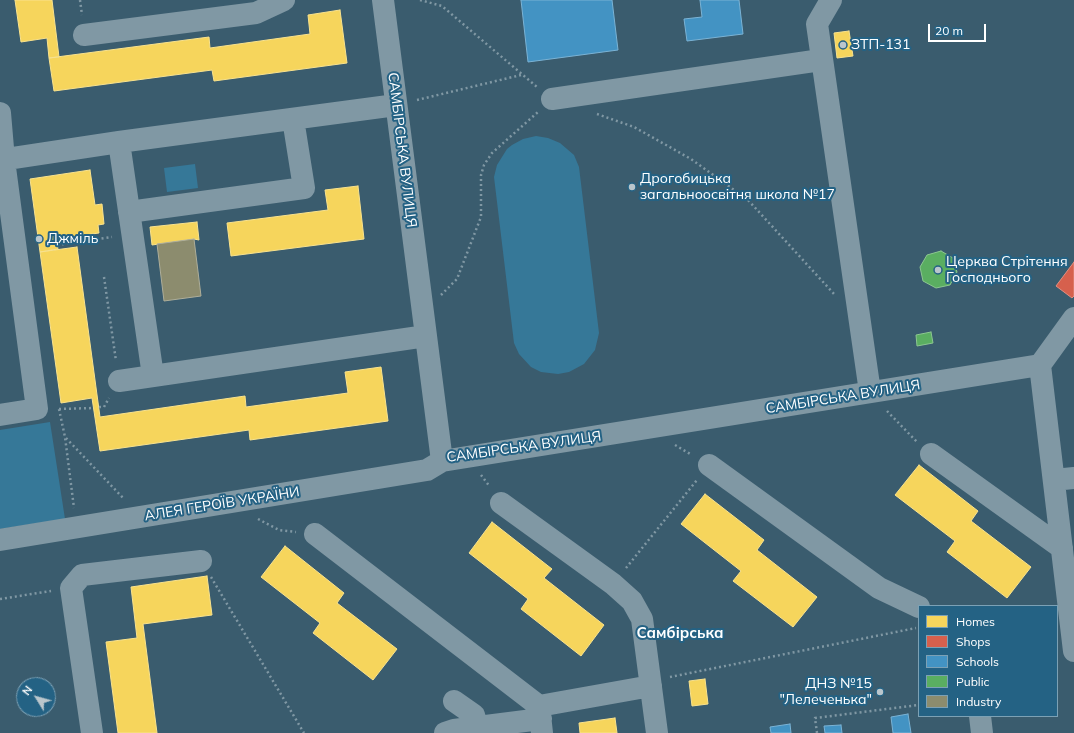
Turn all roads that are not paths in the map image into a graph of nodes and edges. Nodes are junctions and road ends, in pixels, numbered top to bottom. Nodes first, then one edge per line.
1 (284, 0) edge
2 (383, 0) edge
3 (831, 0) edge
4 (84, 35) dead end
5 (822, 60) junction
6 (552, 99) road end
7 (396, 105) junction
8 (0, 113) edge
9 (293, 119) junction
10 (119, 142) junction
11 (2, 160) edge
12 (129, 212) junction
13 (6, 221) edge
14 (1074, 318) edge
15 (426, 336) junction
16 (1040, 365) junction
17 (153, 376) junction
18 (119, 381) road end
19 (870, 392) junction
20 (0, 416) edge
21 (931, 454) road end
22 (442, 461) junction
23 (709, 465) road end
24 (1064, 479) edge
25 (501, 503) road end
26 (315, 534) road end
27 (0, 540) edge
28 (1062, 548) junction
29 (201, 561) road end
30 (918, 607) edge
31 (1064, 622) edge
32 (1074, 651) edge
33 (650, 683) junction
34 (454, 700) dead end
35 (980, 717) edge
36 (541, 719) edge
37 (477, 727) junction
38 (92, 733) edge
39 (445, 733) edge
40 (657, 733) edge
41 (982, 733) edge

1 - 4 street
2 - 7 street, САМБІРСЬКА ВУЛИЦЯ
3 - 5 street
5 - 6 street
5 - 19 street
7 - 9 street
7 - 15 street, САМБІРСЬКА ВУЛИЦЯ
8 - 11 street
9 - 10 street
9 - 12 street
10 - 11 street
10 - 12 street
11 - 13 street
12 - 17 street
13 - 20 street
14 - 16 street
15 - 17 street
15 - 22 street, САМБІРСЬКА ВУЛИЦЯ
16 - 19 street, САМБІРСЬКА ВУЛИЦЯ
16 - 24 street
17 - 18 street
19 - 22 street, САМБІРСЬКА ВУЛИЦЯ
21 - 28 street
22 - 27 street, АЛЕЯ ГЕРОЇВ УКРАЇНИ
23 - 30 street
24 - 28 street
25 - 33 street
26 - 36 street
28 - 31 street
29 - 38 street
31 - 32 street
33 - 36 street
33 - 40 street
34 - 37 street
35 - 41 street
36 - 37 street
37 - 39 street

